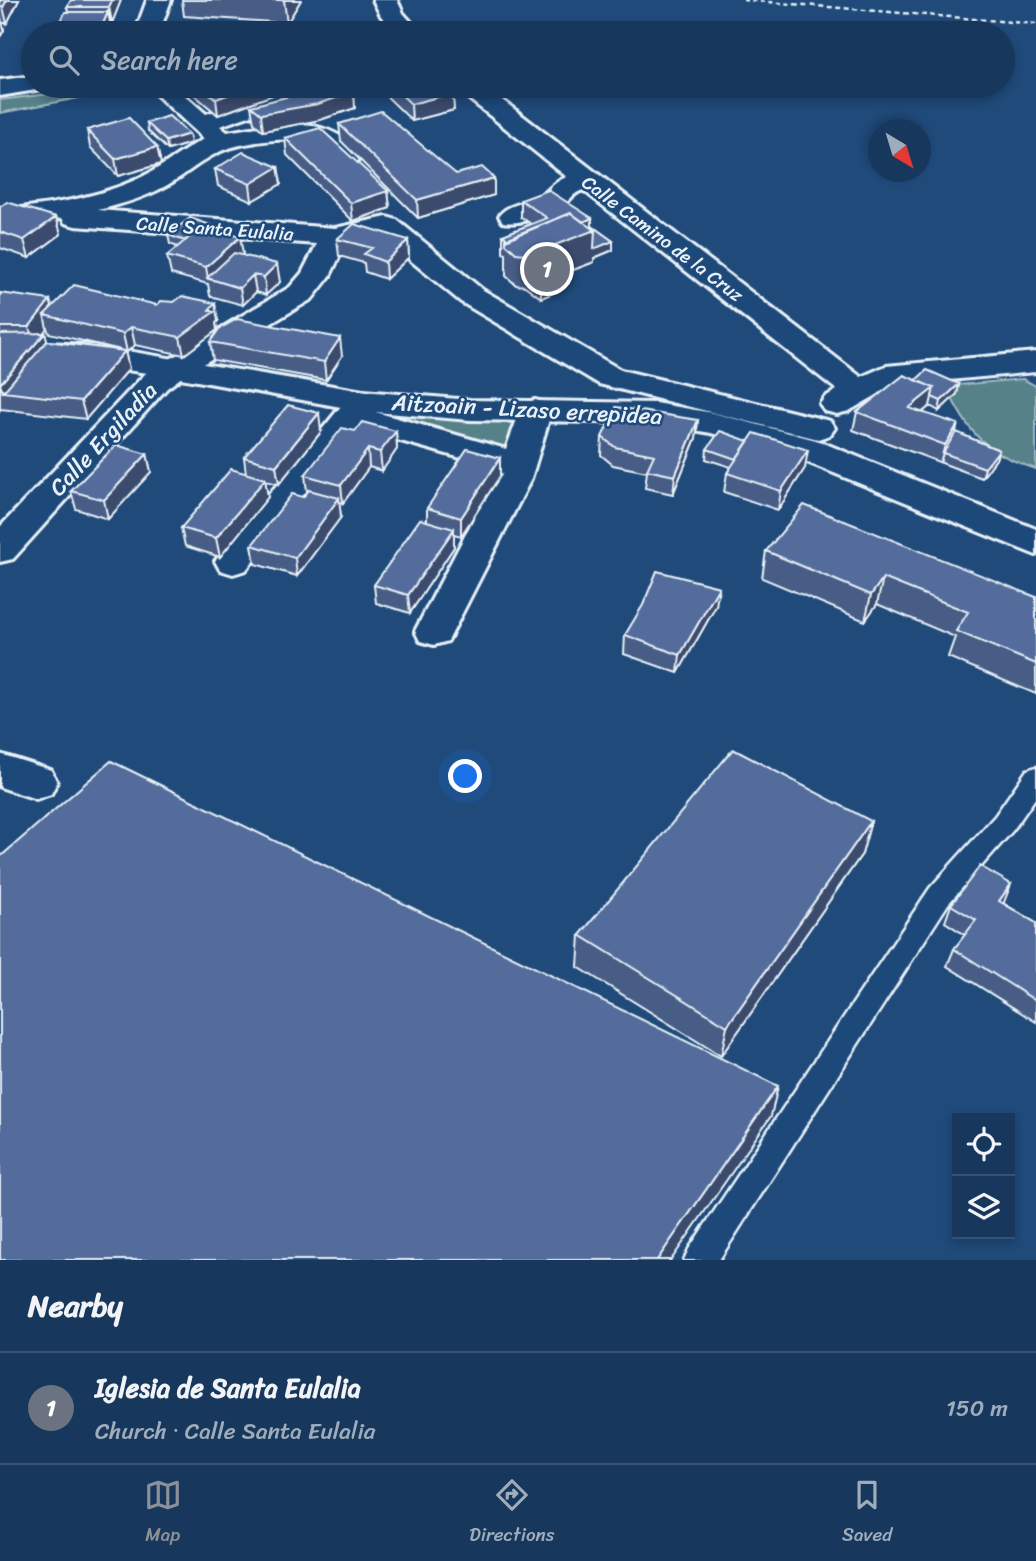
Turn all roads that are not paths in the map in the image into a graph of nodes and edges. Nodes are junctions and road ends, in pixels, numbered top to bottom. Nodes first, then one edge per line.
1 (159, 0) edge
2 (385, 0) edge
3 (151, 21) edge
4 (398, 21) edge
5 (21, 85) edge
6 (0, 88) edge
7 (172, 98) edge
8 (286, 98) edge
9 (483, 98) edge
10 (211, 133) junction
11 (365, 175) edge
12 (585, 179) junction
13 (44, 214) junction
14 (389, 214) junction
15 (513, 216) dead end
16 (0, 219) edge
17 (94, 219) junction
18 (429, 228) dead end
19 (335, 237) junction
20 (160, 250) dead end
21 (0, 351) edge
22 (1036, 362) edge
23 (175, 367) junction
24 (858, 391) junction
25 (357, 409) junction
26 (535, 410) junction
27 (811, 438) junction
28 (517, 463) junction
29 (1036, 543) edge
30 (0, 551) edge
31 (233, 561) dead end
32 (434, 631) dead end
33 (1036, 777) edge
34 (700, 1260) edge

1 - 3 street
2 - 4 street
5 - 6 street
7 - 10 street
8 - 10 street
9 - 12 street, Calle Camino de la Cruz
10 - 11 street, Calle Santa Eulalia
10 - 13 street, Calle Santa Eulalia
12 - 15 street
12 - 24 street, Calle Camino de la Cruz
13 - 16 street, Calle Santa Eulalia
13 - 17 street, Calle Santa Eulalia
14 - 18 street, Calle Santa Eulalia
14 - 19 street, Calle Santa Eulalia
14 - 27 street
17 - 19 street, Calle Santa Eulalia
17 - 20 street, Calle Santa Eulalia
19 - 23 street, Calle Santa Eulalia
21 - 23 street, Aitzoain - Lizaso errepidea
22 - 24 street
23 - 25 street, Aitzoain - Lizaso errepidea
23 - 30 street, Calle Ergiladia
24 - 27 street
25 - 26 street, Aitzoain - Lizaso errepidea
25 - 28 street
25 - 31 street
26 - 27 street, Aitzoain - Lizaso errepidea
26 - 28 street
27 - 29 street, Aitzoain - Lizaso errepidea
28 - 32 street
33 - 34 lane

